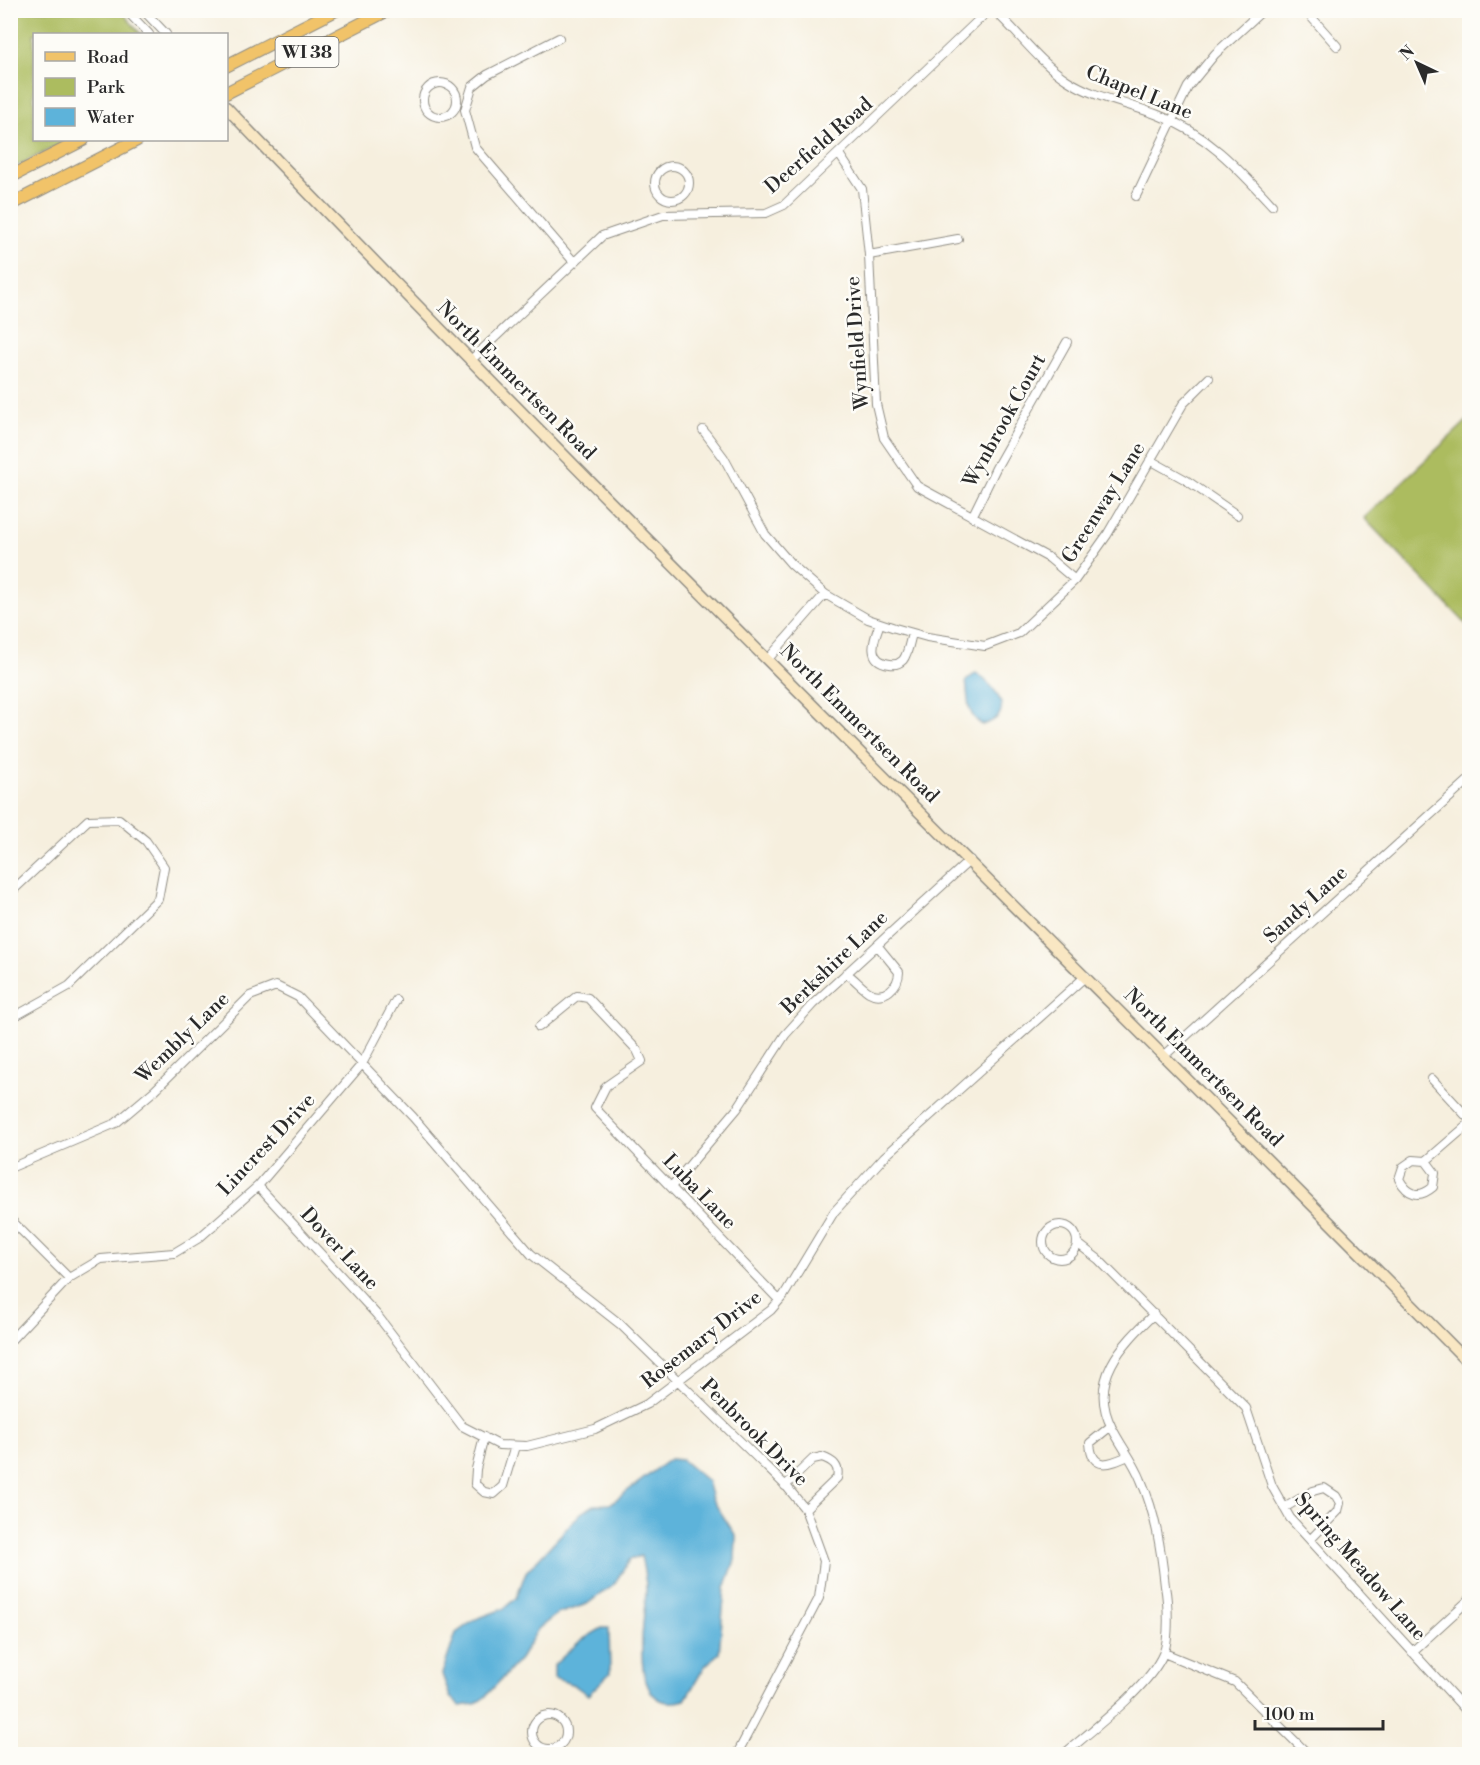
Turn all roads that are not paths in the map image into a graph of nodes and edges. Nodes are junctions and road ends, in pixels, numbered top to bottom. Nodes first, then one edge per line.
1 (126, 10) edge
2 (143, 10) edge
3 (336, 10) edge
4 (388, 10) edge
5 (989, 10) edge
6 (994, 10) edge
7 (1263, 10) edge
8 (1305, 10) edge
9 (148, 33) edge
10 (165, 33) edge
11 (559, 38) dead end
12 (1337, 46) dead end
13 (228, 65) edge
14 (228, 92) edge
15 (456, 104) junction
16 (466, 106) junction
17 (228, 109) edge
18 (1170, 120) junction
19 (81, 141) edge
20 (135, 141) edge
21 (839, 153) junction
22 (10, 177) edge
23 (1136, 196) dead end
24 (671, 200) junction
25 (10, 205) edge
26 (1272, 205) dead end
27 (673, 215) junction
28 (958, 239) dead end
29 (869, 255) junction
30 (574, 262) junction
31 (1067, 342) dead end
32 (470, 361) junction
33 (1209, 378) dead end
34 (703, 430) dead end
35 (1150, 460) junction
36 (1237, 514) dead end
37 (972, 517) junction
38 (1075, 580) junction
39 (825, 594) junction
40 (880, 623) junction
41 (912, 633) junction
42 (768, 658) junction
43 (1470, 779) edge
44 (970, 860) junction
45 (10, 893) edge
46 (877, 945) junction
47 (846, 974) junction
48 (1086, 976) junction
49 (396, 1000) dead end
50 (10, 1019) edge
51 (539, 1027) dead end
52 (1165, 1055) junction
53 (362, 1064) junction
54 (1432, 1079) dead end
55 (1470, 1121) edge
56 (1426, 1161) junction
57 (10, 1168) edge
58 (258, 1186) junction
59 (670, 1186) junction
60 (10, 1219) edge
61 (1077, 1243) junction
62 (69, 1278) junction
63 (779, 1300) junction
64 (1154, 1314) junction
65 (394, 1337) joint
66 (10, 1341) edge
67 (1470, 1364) edge
68 (678, 1381) junction
69 (1111, 1426) junction
70 (484, 1437) junction
71 (515, 1446) junction
72 (1128, 1456) junction
73 (785, 1486) junction
74 (1284, 1508) junction
75 (805, 1509) junction
76 (1310, 1540) junction
77 (1470, 1599) edge
78 (1412, 1652) junction
79 (1164, 1653) junction
80 (1470, 1717) edge
81 (553, 1752) edge
82 (737, 1755) edge
83 (1064, 1755) edge
84 (1308, 1755) edge

1 - 9 street
2 - 10 street
3 - 13 main road, WI 38
4 - 14 main road, WI 38
5 - 21 street, Deerfield Road
6 - 18 street, Chapel Lane
7 - 18 street
8 - 12 street
11 - 16 street
15 - 15 street
15 - 16 street
16 - 30 street
17 - 32 street, North Emmertsen Road
18 - 23 street
18 - 26 street, Chapel Lane
19 - 22 main road
20 - 25 main road
21 - 27 street, Deerfield Road
21 - 29 street, Wynfield Drive
24 - 24 street
24 - 27 street
27 - 30 street, Deerfield Road
28 - 29 street
29 - 37 street, Wynfield Drive
30 - 32 street, Deerfield Road
31 - 37 street, Wynbrook Court
32 - 42 street, North Emmertsen Road
33 - 35 street, Greenway Lane
34 - 39 street
35 - 36 street
35 - 38 street, Greenway Lane
37 - 38 street, Wynfield Drive
38 - 41 street, Greenway Lane
39 - 40 street
39 - 42 street
40 - 41 street
40 - 41 street
42 - 44 street, North Emmertsen Road
43 - 52 street, Sandy Lane
44 - 46 street, Berkshire Lane
44 - 48 street, North Emmertsen Road
45 - 50 street
46 - 47 street, Berkshire Lane
46 - 47 street
47 - 59 street, Berkshire Lane
48 - 52 street, North Emmertsen Road
48 - 63 street, Rosemary Drive
49 - 53 street, Lincrest Drive
51 - 59 street, Luba Lane
52 - 67 street, North Emmertsen Road
53 - 57 street, Wembly Lane
53 - 58 street, Lincrest Drive
53 - 68 street, Penbrook Drive
54 - 55 street
55 - 56 street
56 - 56 street
58 - 62 street, Lincrest Drive
58 - 65 street, Dover Lane
59 - 63 street, Luba Lane
60 - 62 street
61 - 61 street, Spring Meadow Lane
61 - 64 street, Spring Meadow Lane
62 - 66 street, Lincrest Drive
63 - 68 street, Rosemary Drive
64 - 69 street
64 - 74 street, Spring Meadow Lane
65 - 70 street, Rosemary Drive
68 - 71 street, Rosemary Drive
68 - 73 street, Penbrook Drive
69 - 72 street
69 - 72 street
70 - 71 street, Rosemary Drive
70 - 71 street
72 - 79 street
73 - 75 street, Penbrook Drive
73 - 75 street
74 - 76 street, Spring Meadow Lane
74 - 76 street
75 - 82 street, Penbrook Drive
76 - 78 street, Spring Meadow Lane
77 - 78 street
78 - 80 street, Spring Meadow Lane
79 - 83 street
79 - 84 street
81 - 81 street

